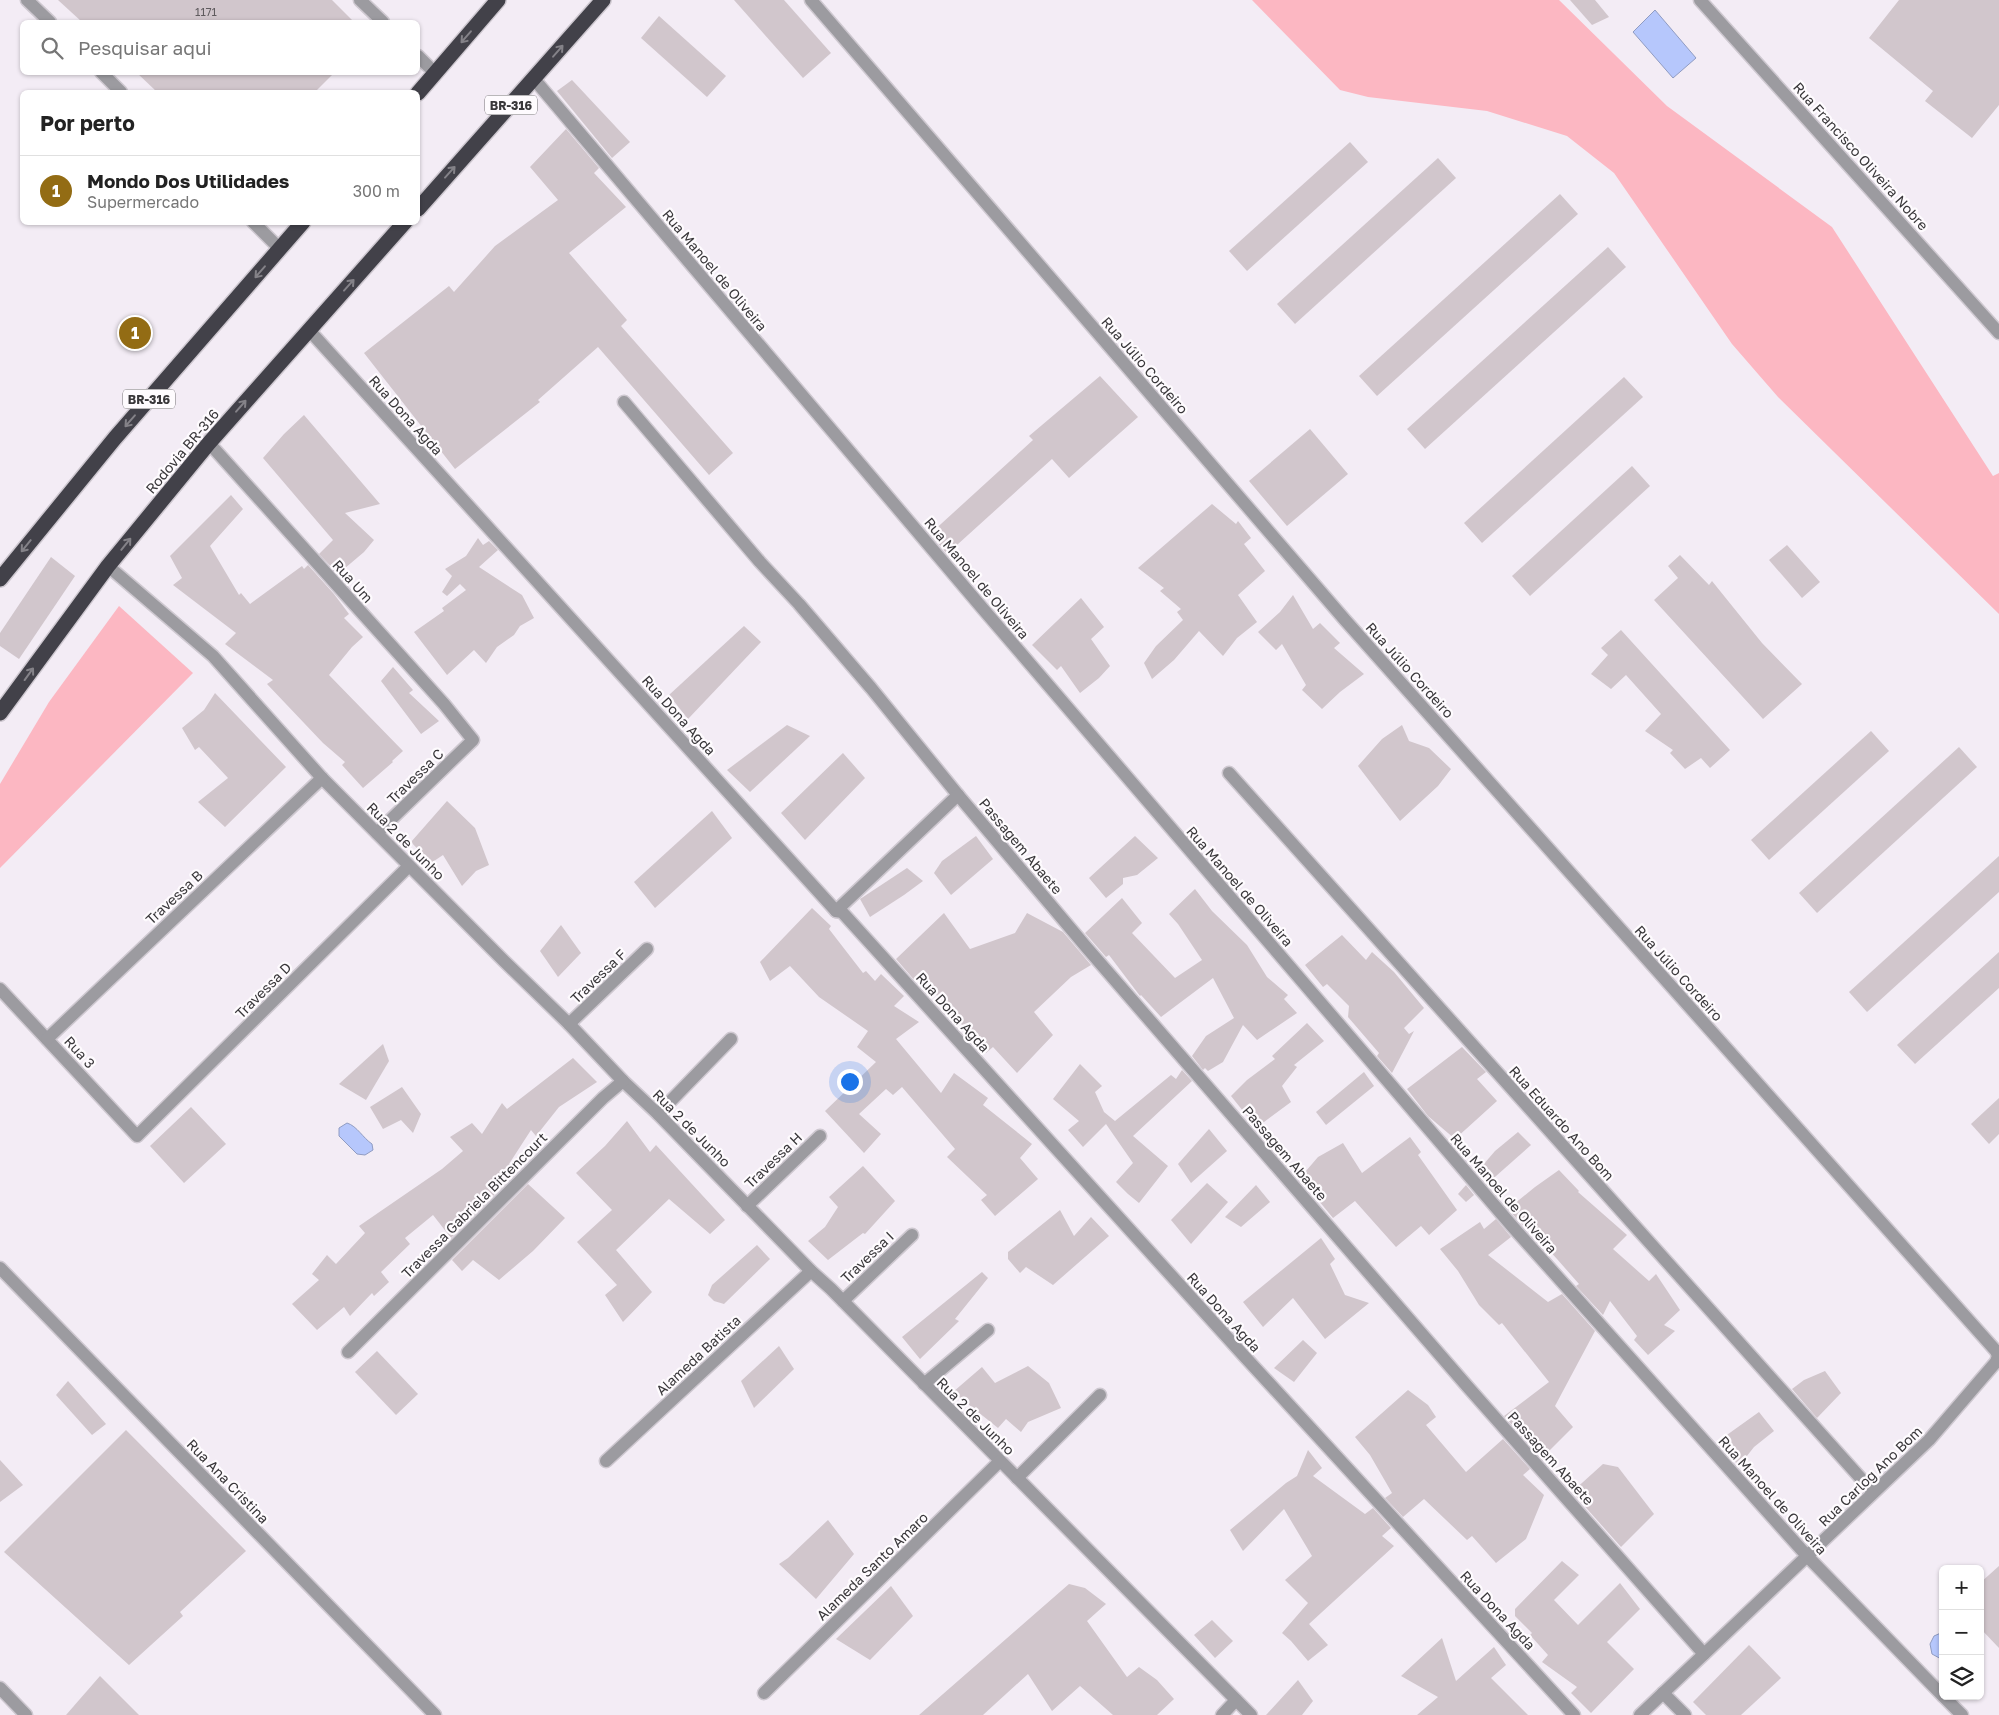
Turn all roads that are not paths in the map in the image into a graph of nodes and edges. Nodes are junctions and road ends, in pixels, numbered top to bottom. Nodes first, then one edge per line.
1 (27, 0) edge
2 (360, 0) edge
3 (498, 0) edge
4 (603, 0) edge
5 (811, 0) edge
6 (1700, 0) edge
7 (48, 20) edge
8 (381, 20) edge
9 (420, 58) edge
10 (435, 73) junction
11 (104, 75) edge
12 (534, 79) junction
13 (119, 90) edge
14 (420, 91) edge
15 (420, 207) edge
16 (256, 225) edge
17 (300, 225) edge
18 (402, 225) edge
19 (280, 249) junction
20 (309, 330) junction
21 (1999, 333) edge
22 (624, 402) dead end
23 (209, 443) junction
24 (108, 566) junction
25 (0, 579) edge
26 (0, 713) edge
27 (473, 740) joint
28 (1229, 773) dead end
29 (322, 778) junction
30 (958, 795) junction
31 (377, 833) junction
32 (409, 866) junction
33 (836, 911) junction
34 (647, 949) dead end
35 (0, 989) edge
36 (569, 1024) junction
37 (47, 1038) junction
38 (730, 1039) dead end
39 (623, 1081) junction
40 (658, 1114) junction
41 (137, 1136) joint
42 (820, 1136) dead end
43 (747, 1206) junction
44 (912, 1235) dead end
45 (0, 1268) edge
46 (811, 1271) junction
47 (843, 1301) junction
48 (988, 1330) dead end
49 (348, 1352) dead end
50 (1996, 1352) joint
51 (924, 1384) junction
52 (1100, 1395) dead end
53 (606, 1461) dead end
54 (1000, 1461) junction
55 (1017, 1478) junction
56 (1873, 1492) junction
57 (1808, 1557) junction
58 (1704, 1654) junction
59 (0, 1688) edge
60 (1939, 1692) edge
61 (764, 1693) dead end
62 (1663, 1693) junction
63 (1236, 1700) junction
64 (1947, 1700) edge
65 (26, 1715) edge
66 (435, 1715) edge
67 (1222, 1715) edge
68 (1251, 1715) edge
69 (1574, 1715) edge
70 (1640, 1715) edge
71 (1685, 1715) edge
72 (1962, 1715) edge

1 - 7 street
2 - 8 street
3 -> 10 highway
12 -> 4 highway, BR-316
5 - 50 street, Rua Júlio Cordeiro
6 - 21 street, Rua Francisco Oliveira Nobre
9 - 10 street
10 - 14 highway
11 - 13 street
15 -> 12 highway, BR-316
12 - 57 street, Rua Manoel de Oliveira
16 - 19 street
17 - 19 highway, BR-316
20 -> 18 highway, Rodovia BR-316
19 -> 25 highway, BR-316
23 -> 20 highway, Rodovia BR-316
20 - 33 street, Rua Dona Agda
22 - 30 street, Passagem Abaete
24 -> 23 highway, Rodovia BR-316
23 - 27 street, Rua Um
26 -> 24 highway, Rodovia BR-316
24 - 29 street, Rua 2 de Junho
27 - 31 street, Travessa C
28 - 56 street, Rua Eduardo Ano Bom
29 - 31 street, Rua 2 de Junho
29 - 37 street, Travessa B
30 - 33 street
30 - 58 street, Passagem Abaete
31 - 32 street, Rua 2 de Junho
32 - 36 street, Rua 2 de Junho
32 - 41 street, Travessa D
33 - 69 street, Rua Dona Agda
34 - 36 street, Travessa F
35 - 37 street, Rua 3
36 - 39 street, Rua 2 de Junho
37 - 41 street, Rua 3
38 - 40 street
39 - 40 street, Rua 2 de Junho
39 - 49 street, Travessa Gabriela Bittencourt
40 - 43 street, Rua 2 de Junho
42 - 43 street, Travessa H
43 - 46 street, Rua 2 de Junho
44 - 47 street, Travessa I
45 - 66 street, Rua Ana Cristina
46 - 47 street, Rua 2 de Junho
46 - 53 street, Alameda Batista
47 - 51 street, Rua 2 de Junho
48 - 51 street
50 - 56 street, Rua Carlog Ano Bom
51 - 54 street, Rua 2 de Junho
52 - 55 street
54 - 55 street, Rua 2 de Junho
54 - 61 street, Alameda Santo Amaro
55 - 63 street, Rua 2 de Junho
56 - 57 street, Rua Carlog Ano Bom
57 - 58 street, Rua Carlog Ano Bom
57 - 60 street, Rua Manoel de Oliveira
58 - 62 street, Rua Carlog Ano Bom
59 - 65 street
62 - 70 street, Rua Carlog Ano Bom
62 - 71 street
63 - 67 street
63 - 68 street, Rua 2 de Junho
64 - 72 street, Rua Manoel de Oliveira

